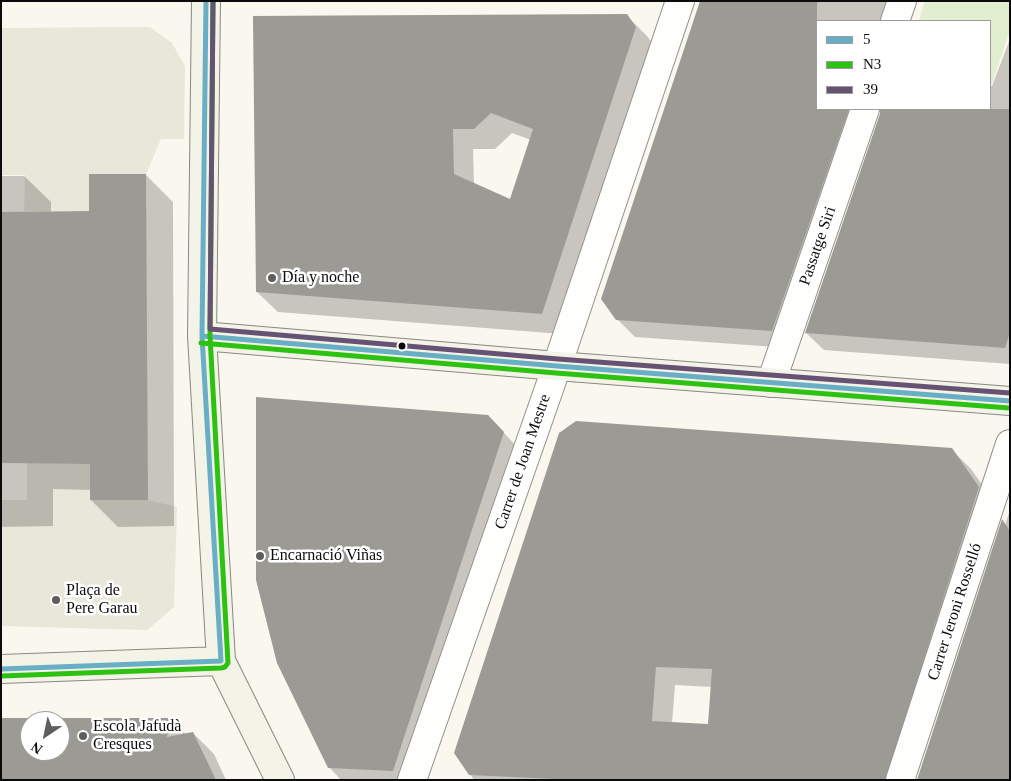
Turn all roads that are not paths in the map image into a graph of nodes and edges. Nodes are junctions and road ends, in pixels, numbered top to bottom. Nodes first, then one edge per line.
1 (206, 1) edge
2 (680, 1) edge
3 (902, 1) edge
4 (895, 20) edge
5 (865, 110) edge
6 (202, 336) junction
7 (557, 366) junction
8 (771, 383) junction
9 (1010, 402) edge
10 (1010, 444) edge
11 (221, 661) junction
12 (1, 670) edge
13 (280, 780) edge
14 (412, 780) edge
15 (900, 780) edge

1 - 6 street
2 - 7 street, Carrer de Joan Mestre
3 - 4 street
5 - 8 street, Passatge Siri
6 - 7 street
6 - 11 street
7 - 8 street
7 - 14 street, Carrer de Joan Mestre
8 - 9 street
10 - 15 street, Carrer Jeroni Rosselló
11 - 12 street
11 - 13 street

